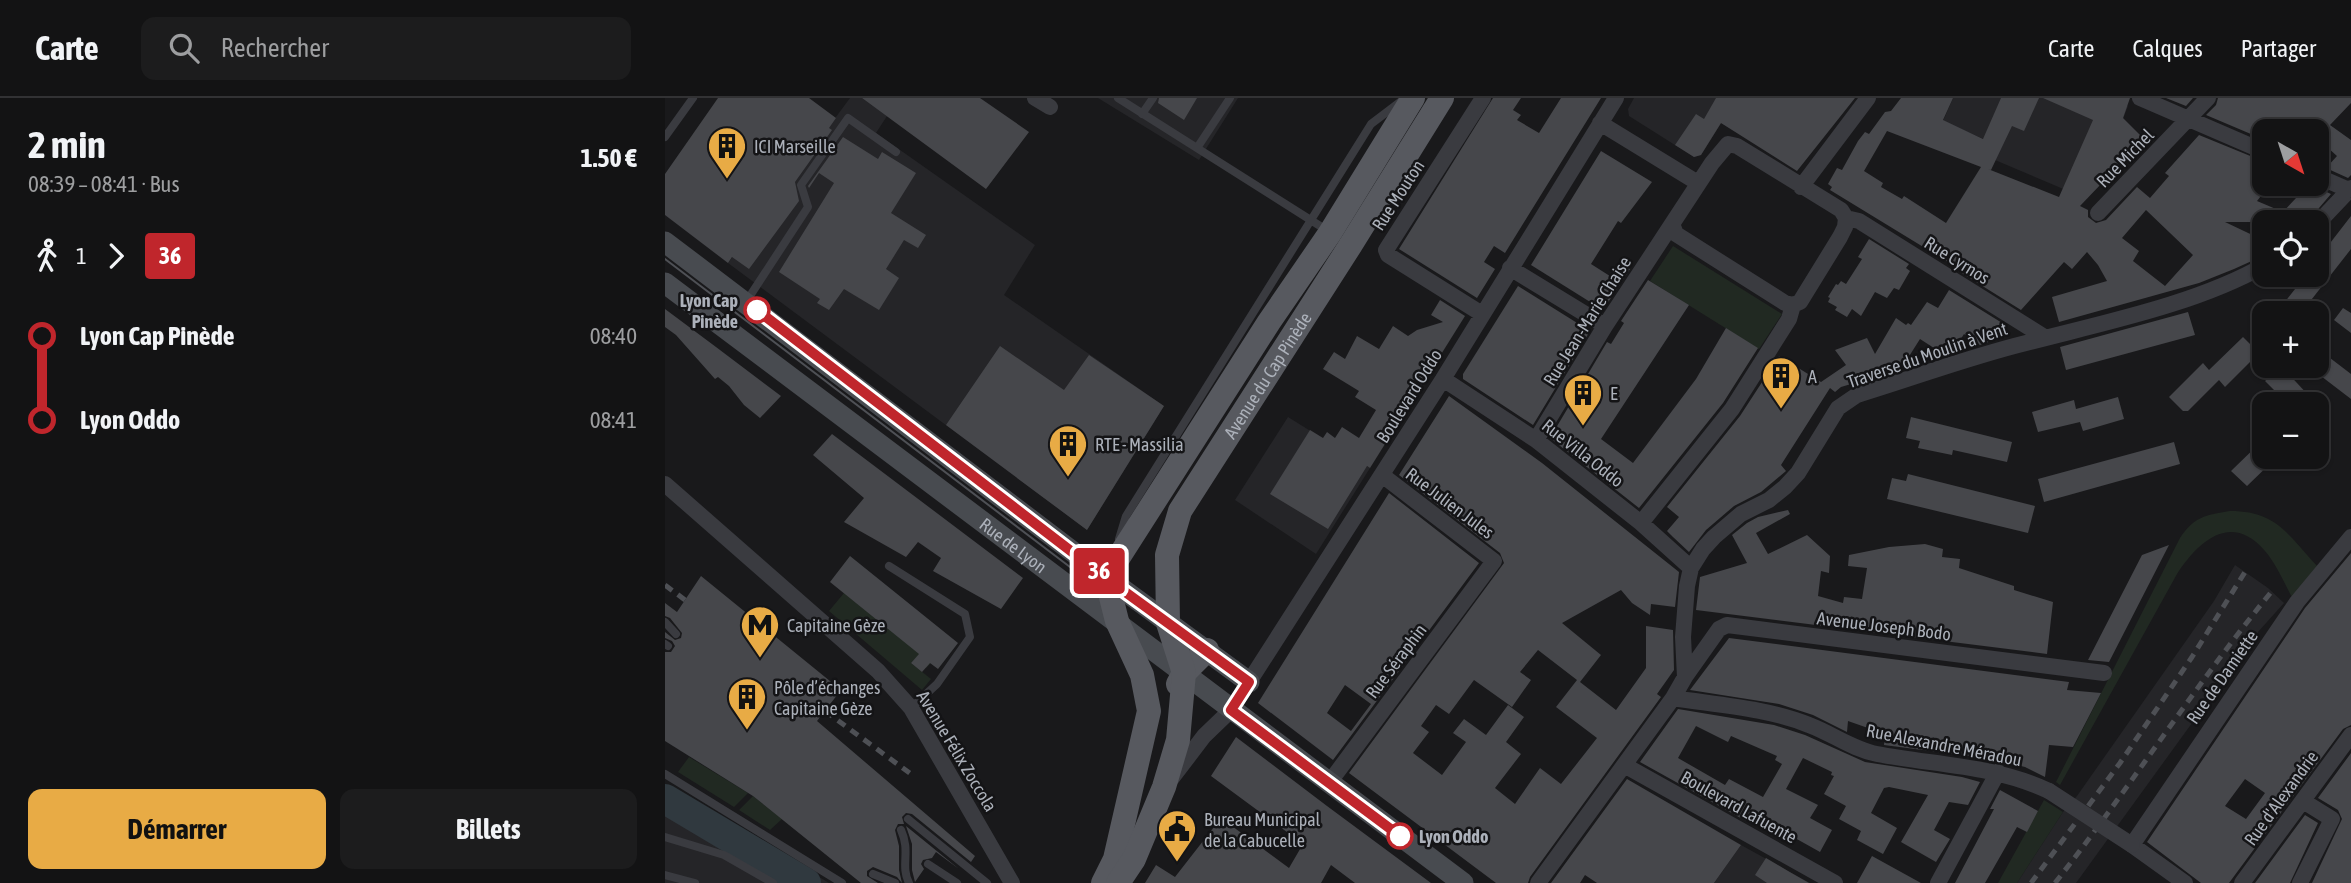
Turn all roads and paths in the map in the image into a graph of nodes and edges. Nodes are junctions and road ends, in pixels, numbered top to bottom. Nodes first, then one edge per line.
1 (694, 98) edge
2 (1035, 98) edge
3 (1118, 98) edge
4 (1153, 98) edge
5 (1230, 98) edge
6 (1405, 98) edge
7 (1413, 98) edge
8 (1442, 98) edge
9 (1483, 98) edge
10 (1616, 98) edge
11 (1868, 98) edge
12 (2140, 98) edge
13 (2208, 98) edge
14 (1050, 107) dead end
15 (1142, 114) junction
16 (2189, 119) junction
17 (1600, 123) junction
18 (665, 138) edge
19 (2252, 146) edge
20 (1197, 148) junction
21 (896, 152) dead end
22 (2329, 181) edge
23 (1698, 183) junction
24 (1801, 187) junction
25 (2350, 189) edge
26 (2329, 211) edge
27 (2098, 213) dead end
28 (1846, 218) junction
29 (1672, 224) junction
30 (1331, 233) junction
31 (665, 242) edge
32 (1510, 268) junction
33 (2252, 272) edge
34 (665, 283) edge
35 (746, 302) junction
36 (1793, 305) junction
37 (1482, 314) junction
38 (1605, 326) junction
39 (2046, 338) junction
40 (1443, 379) junction
41 (1536, 440) junction
42 (1383, 475) junction
43 (665, 484) edge
44 (1641, 523) junction
45 (2351, 537) edge
46 (1495, 561) joint
47 (889, 566) dead end
48 (1691, 568) junction
49 (1106, 578) junction
50 (1117, 621) junction
51 (665, 622) edge
52 (1168, 623) junction
53 (676, 634) dead end
54 (1207, 650) junction
55 (1184, 673) junction
56 (2104, 673) dead end
57 (1685, 677) junction
58 (1249, 682) junction
59 (1673, 698) junction
60 (911, 708) junction
61 (1231, 710) junction
62 (2351, 735) edge
63 (1141, 749) junction
64 (1624, 765) junction
65 (1998, 772) junction
66 (665, 774) edge
67 (1329, 783) junction
68 (1164, 788) junction
69 (2303, 801) junction
70 (908, 820) dead end
71 (901, 830) dead end
72 (665, 837) edge
73 (2132, 845) junction
74 (928, 864) dead end
75 (873, 874) dead end
76 (665, 875) edge
77 (695, 883) edge
78 (773, 883) edge
79 (842, 883) edge
80 (895, 883) edge
81 (909, 883) edge
82 (957, 883) edge
83 (987, 883) edge
84 (1012, 883) edge
85 (1103, 883) edge
86 (1118, 883) edge
87 (1463, 883) edge
88 (1538, 883) edge
89 (1835, 883) edge
90 (1938, 883) edge
91 (2185, 883) edge
92 (2242, 883) edge
93 (2300, 883) edge

1 - 18 lane
2 - 14 street
3 - 15 lane
4 - 15 lane
5 - 20 lane
6 - 30 lane, Avenue du Cap Pinède
7 - 30 main road, Avenue du Cap Pinède
8 - 30 main road, Avenue du Cap Pinède
9 - 37 street, Rue Mouton
10 - 17 street, Boulevard Oddo
11 - 24 street
12 - 16 street
13 - 16 street, Rue Michel
15 - 20 lane
16 - 19 street
16 - 27 street, Rue Michel
17 - 23 street
17 - 32 street, Boulevard Oddo
20 - 30 lane
21 - 35 lane
22 - 25 street
23 - 24 street, Rue Jean-Marie Chaise
23 - 29 street, Rue Jean-Marie Chaise
24 - 28 street, Rue Cyrnos
25 - 26 street
28 - 36 street
28 - 39 street, Rue Cyrnos
29 - 36 street
29 - 38 street, Rue Jean-Marie Chaise
30 - 49 main road, Avenue du Cap Pinède
30 - 52 main road, Avenue du Cap Pinède
31 - 35 street, Rue de Lyon
32 - 37 street, Boulevard Oddo
32 - 38 street
33 - 39 street, Traverse du Moulin à Vent
34 - 50 street, Rue de Lyon
35 - 49 street, Rue de Lyon
36 - 44 street
37 - 40 street, Boulevard Oddo
38 - 41 street, Rue Jean-Marie Chaise
39 - 48 street, Traverse du Moulin à Vent
40 - 41 street, Rue Villa Oddo
40 - 42 street, Boulevard Oddo
41 - 44 street, Rue Villa Oddo
42 - 46 street, Rue Julien Jules
42 - 58 street, Boulevard Oddo
43 - 60 street, Avenue Félix Zoccola
44 - 48 street, Rue Villa Oddo
45 - 73 street, Rue de Damiette
46 - 67 street, Rue Séraphin
47 - 60 lane
48 - 57 street, Traverse du Moulin à Vent
49 - 50 main road
49 - 52 street, Rue de Lyon
50 - 55 street, Rue de Lyon
50 - 63 main road
51 - 53 lane
52 - 54 street, Rue de Lyon
52 - 55 main road, Avenue du Cap Pinède
54 - 55 main road
54 - 58 street, Rue de Lyon
55 - 61 street, Rue de Lyon
55 - 63 main road
55 - 68 main road
56 - 57 street, Avenue Joseph Bodo
57 - 59 street
58 - 61 street, Boulevard Oddo
59 - 64 street
59 - 65 street, Rue Alexandre Méradou
60 - 84 street, Avenue Félix Zoccola
61 - 67 street, Rue de Lyon
61 - 68 street, Boulevard Oddo
62 - 69 street, Rue d'Alexandrie
63 - 85 main road
64 - 88 street
64 - 89 street, Boulevard Lafuente
65 - 73 street, Rue Alexandre Méradou, bridge
65 - 90 street
66 - 79 lane
67 - 87 street, Rue de Lyon
68 - 86 main road
69 - 92 street, Rue d'Alexandrie
69 - 93 street
70 - 83 lane
71 - 81 lane
72 - 78 lane
73 - 91 street, Rue Alexandre Méradou
74 - 82 lane
75 - 80 lane
76 - 77 lane

